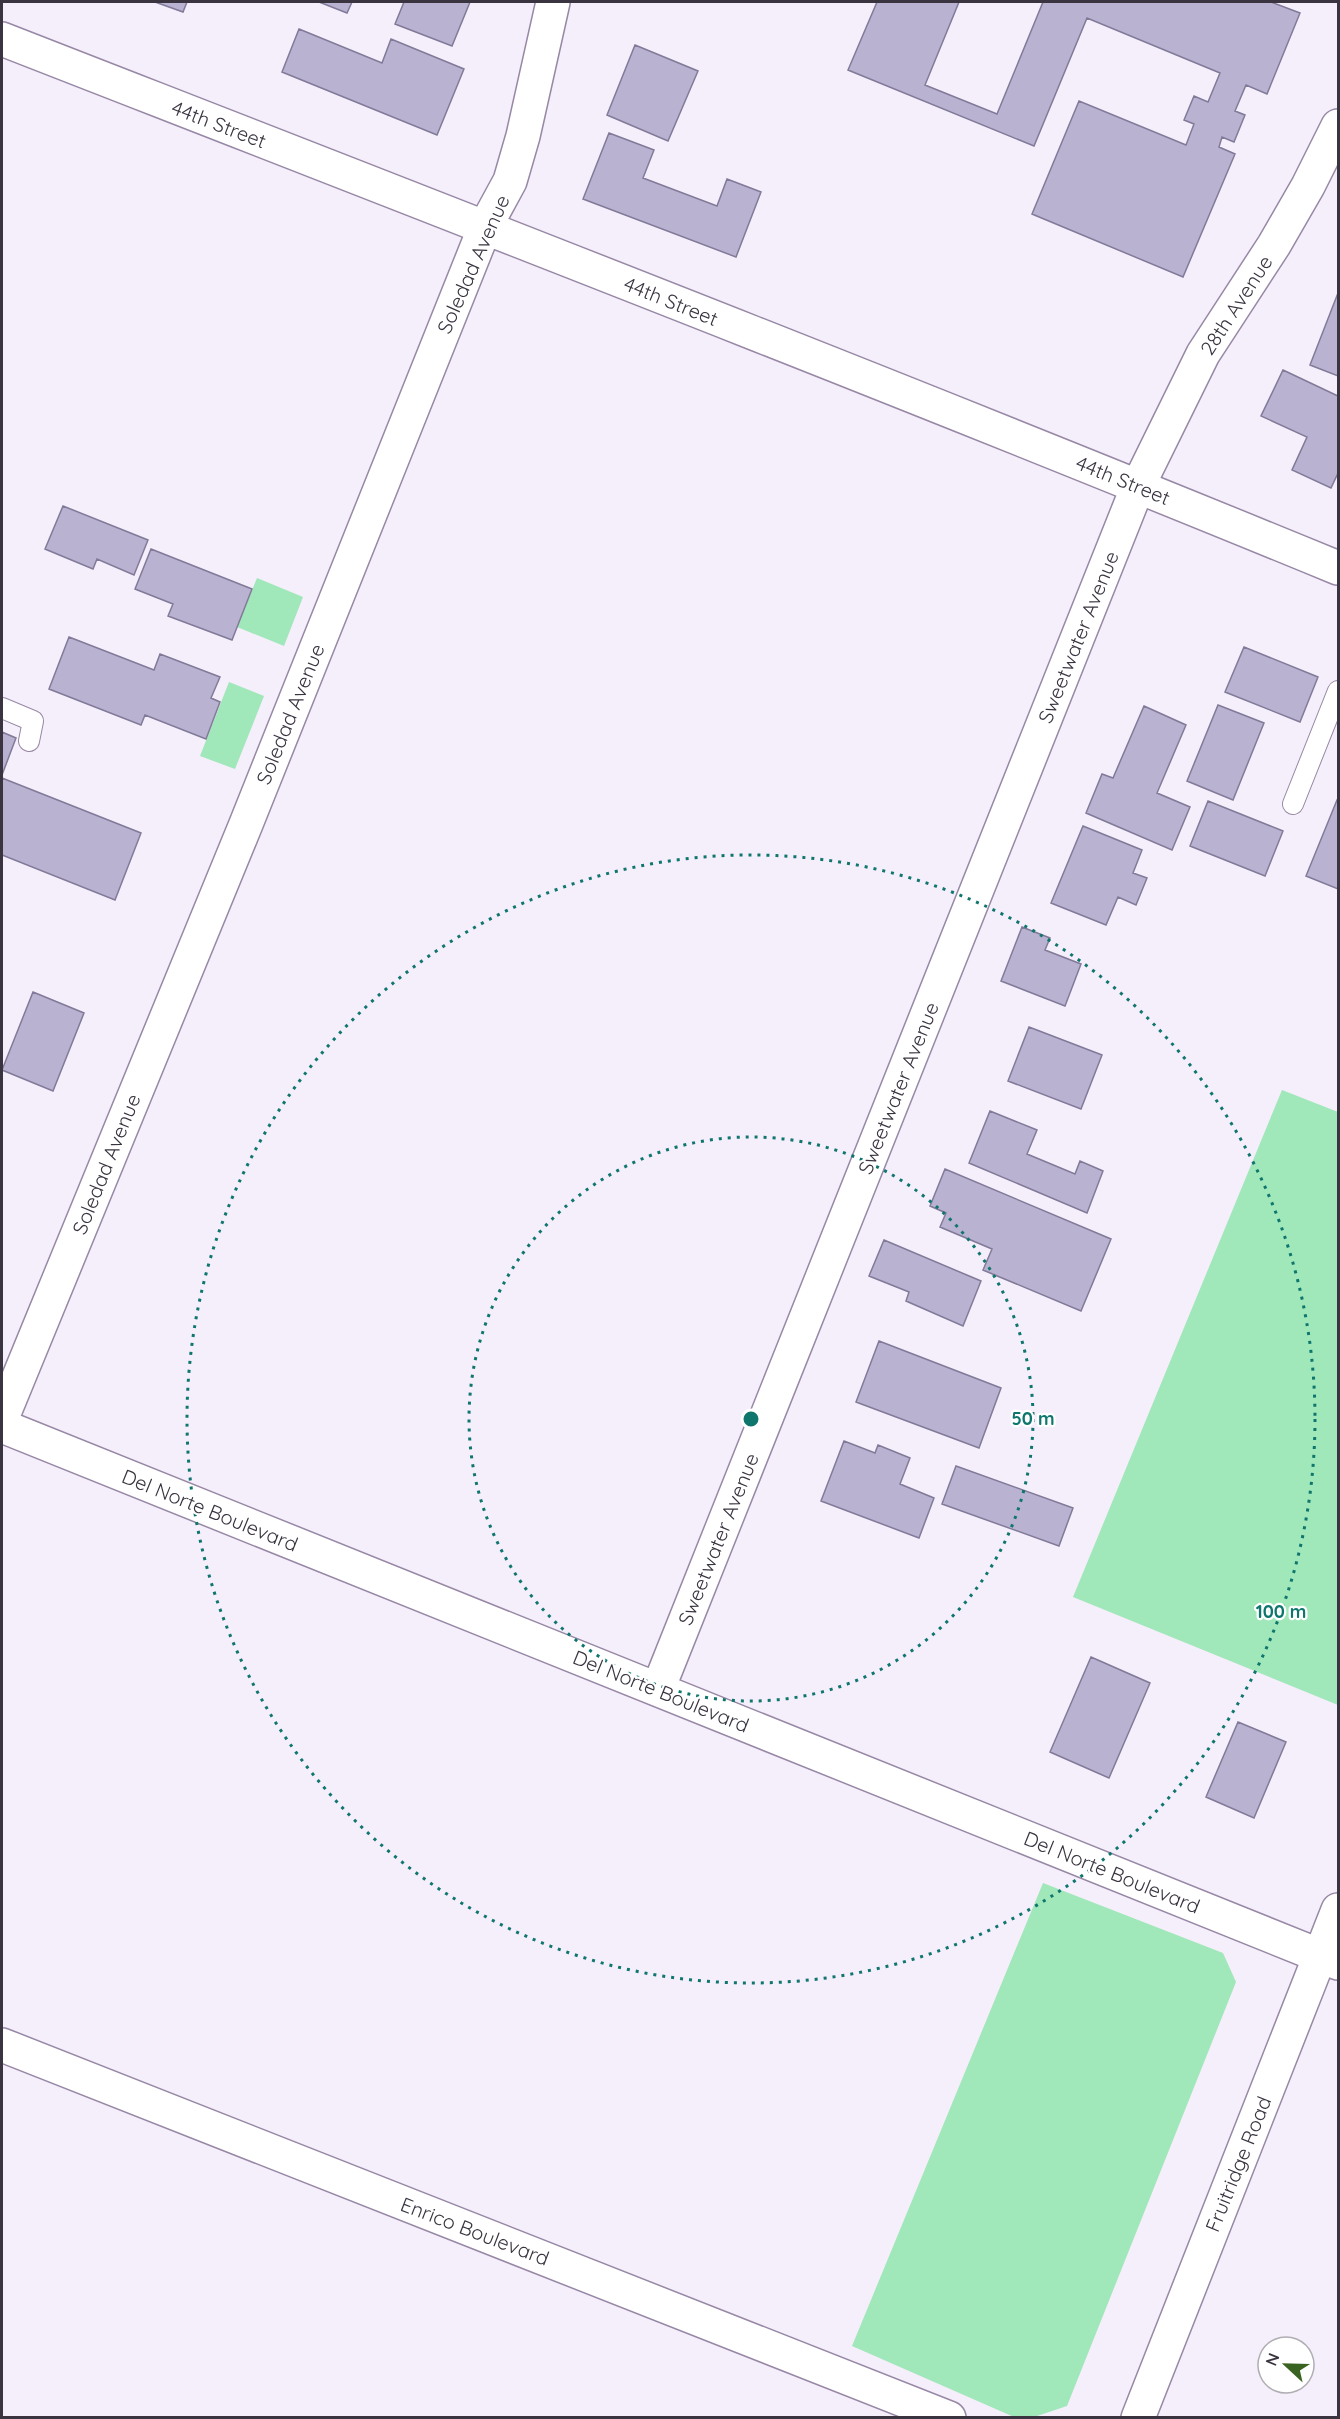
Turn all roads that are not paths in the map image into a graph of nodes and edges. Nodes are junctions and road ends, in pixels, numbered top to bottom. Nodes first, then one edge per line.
1 (553, 2) edge
2 (2, 39) edge
3 (1338, 126) edge
4 (485, 227) junction
5 (1138, 486) junction
6 (1338, 568) edge
7 (1338, 691) edge
8 (2, 708) edge
9 (29, 741) dead end
10 (1293, 804) dead end
11 (2, 1419) edge
12 (2, 1426) edge
13 (657, 1689) junction
14 (1338, 1910) edge
15 (1329, 1959) edge
16 (2, 2045) edge
17 (949, 2418) edge
18 (1138, 2418) edge

1 - 4 street, Soledad Avenue
2 - 4 street, 44th Street
3 - 5 street, 28th Avenue
4 - 5 street, 44th Street
4 - 11 street, Soledad Avenue
5 - 6 street, 44th Street
5 - 13 street, Sweetwater Avenue
7 - 10 lane
8 - 9 lane
12 - 13 street, Del Norte Boulevard
13 - 15 street, Del Norte Boulevard
14 - 15 street, Fruitridge Road
15 - 18 street, Fruitridge Road
16 - 17 street, Enrico Boulevard

